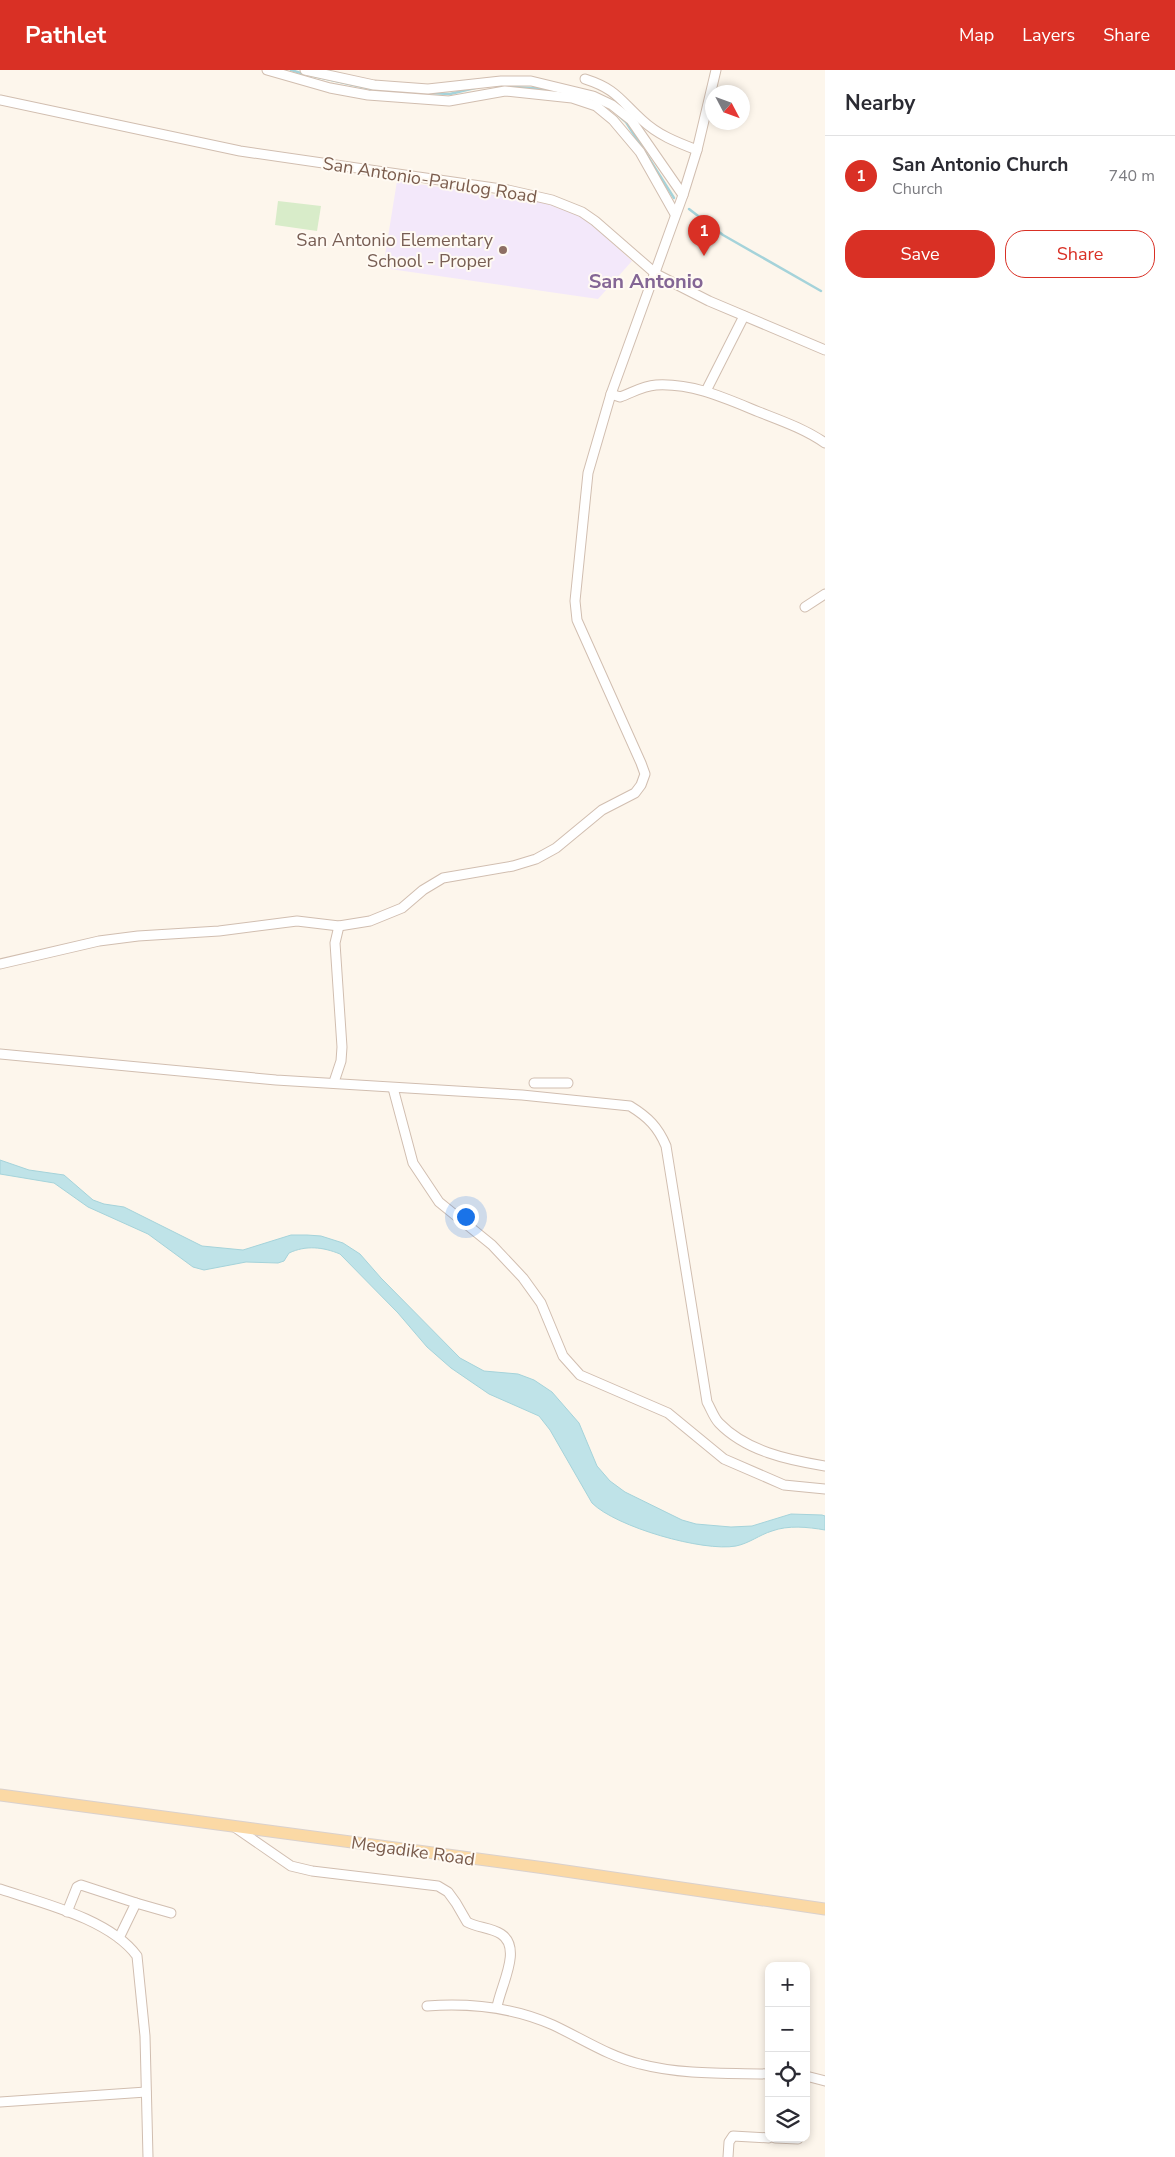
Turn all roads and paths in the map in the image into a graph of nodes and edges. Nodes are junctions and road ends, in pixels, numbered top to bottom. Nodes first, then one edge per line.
1 (267, 70) edge
2 (306, 70) edge
3 (716, 70) edge
4 (585, 80) dead end
5 (0, 100) edge
6 (697, 150) junction
7 (683, 194) junction
8 (675, 214) junction
9 (656, 274) junction
10 (744, 316) junction
11 (825, 350) edge
12 (706, 391) junction
13 (611, 394) junction
14 (825, 443) edge
15 (825, 594) edge
16 (805, 607) dead end
17 (340, 926) junction
18 (0, 964) edge
19 (0, 1054) edge
20 (334, 1082) junction
21 (534, 1083) dead end
22 (568, 1083) dead end
23 (393, 1088) junction
24 (825, 1466) edge
25 (825, 1488) edge
26 (0, 1796) edge
27 (236, 1828) junction
28 (0, 1889) edge
29 (136, 1903) junction
30 (825, 1909) edge
31 (67, 1912) junction
32 (171, 1913) dead end
33 (119, 1938) junction
34 (427, 2006) dead end
35 (497, 2007) junction
36 (765, 2074) edge
37 (810, 2077) edge
38 (825, 2081) edge
39 (146, 2092) junction
40 (0, 2102) edge
41 (765, 2138) edge
42 (148, 2157) edge
43 (728, 2157) edge

1 - 8 street
2 - 7 street
3 - 6 street
4 - 6 street
5 - 9 street, San Antonio-Parulog Road
6 - 7 street
7 - 8 street
8 - 9 street
9 - 10 street, San Antonio-Parulog Road
9 - 13 street
10 - 11 street, San Antonio-Parulog Road
10 - 12 street
12 - 13 street
12 - 14 street
13 - 17 street
15 - 16 street
17 - 18 street
17 - 20 street
19 - 20 street
20 - 23 street
21 - 22 street
23 - 24 street
23 - 25 street
26 - 27 main road, Megadike Road
27 - 30 main road, Megadike Road
27 - 35 street
28 - 31 street
29 - 31 street
29 - 32 street
29 - 33 street
31 - 33 street
33 - 39 street
34 - 35 street
35 - 36 street
37 - 38 street
39 - 40 street
39 - 42 street
41 - 43 street

